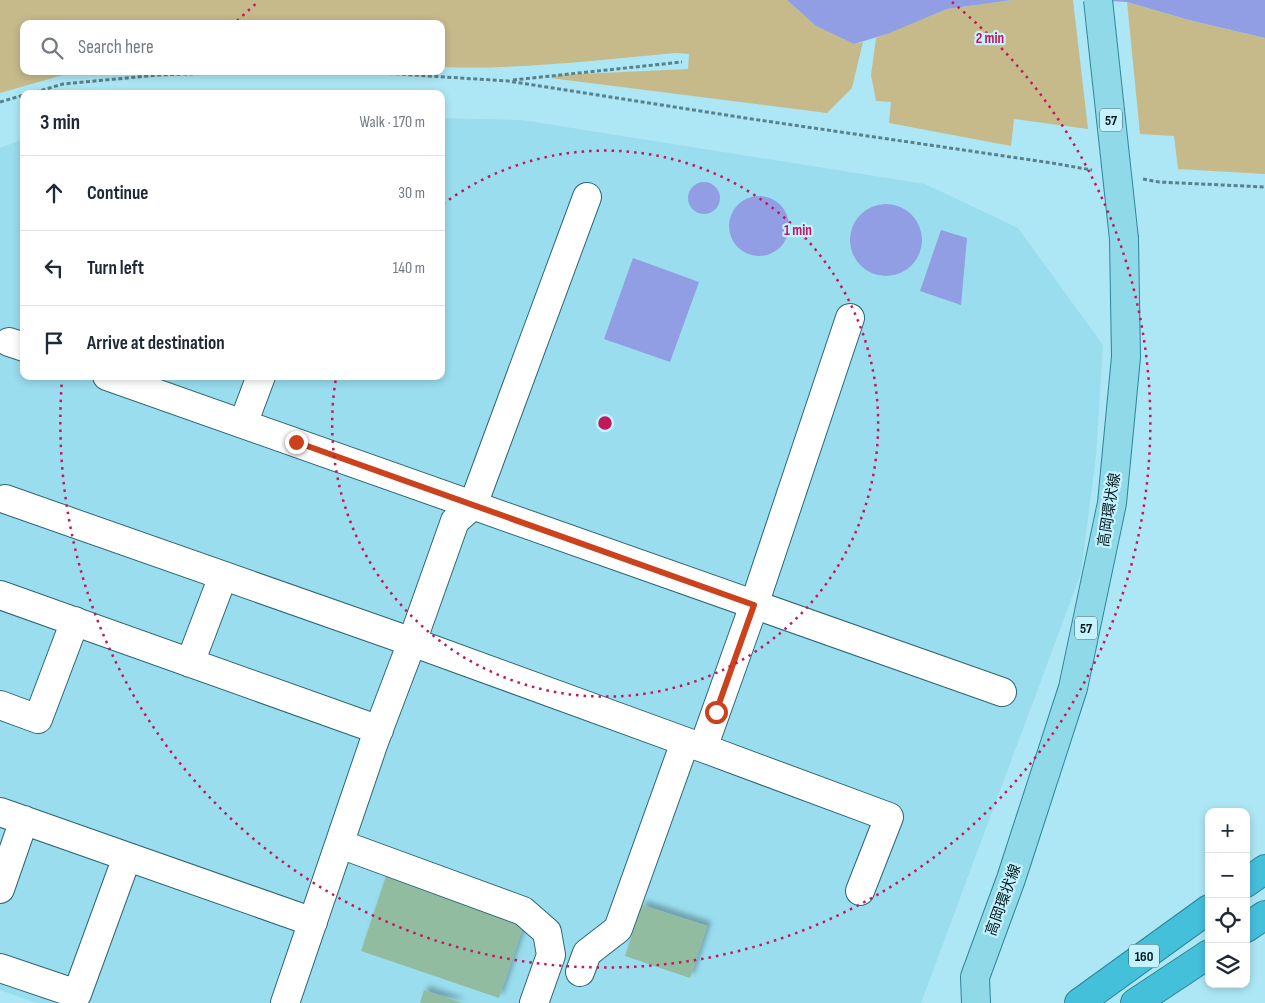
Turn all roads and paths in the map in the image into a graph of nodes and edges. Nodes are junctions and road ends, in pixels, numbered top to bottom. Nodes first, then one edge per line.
1 (1098, 0) edge
2 (682, 62) dead end
3 (158, 75) edge
4 (420, 75) edge
5 (508, 80) junction
6 (43, 90) edge
7 (20, 96) edge
8 (0, 102) edge
9 (1101, 172) dead end
10 (1140, 179) dead end
11 (1265, 187) edge
12 (588, 197) dead end
13 (850, 318) dead end
14 (129, 380) edge
15 (260, 380) edge
16 (151, 384) edge
17 (243, 424) junction
18 (2, 503) edge
19 (473, 505) junction
20 (223, 576) junction
21 (0, 595) edge
22 (754, 605) junction
23 (75, 621) junction
24 (412, 642) junction
25 (190, 662) junction
26 (1002, 692) dead end
27 (0, 705) edge
28 (379, 730) junction
29 (694, 745) junction
30 (12, 816) edge
31 (340, 844) junction
32 (127, 857) junction
33 (1265, 869) edge
34 (1250, 879) edge
35 (0, 889) edge
36 (860, 891) dead end
37 (1205, 913) edge
38 (1265, 915) edge
39 (313, 922) junction
40 (1250, 925) edge
41 (1205, 957) edge
42 (563, 964) junction
43 (0, 968) edge
44 (285, 1003) edge
45 (534, 1003) edge
46 (976, 1003) edge
47 (1079, 1003) edge
48 (1135, 1003) edge

1 - 46 main road, 高岡環状線 / 57, bridge
2 - 5 path
3 - 6 path
4 - 5 path
5 - 9 path
7 - 8 path
10 - 11 path
12 - 19 lane
13 - 22 lane
14 - 16 lane
15 - 17 lane
16 - 17 lane
17 - 19 lane
18 - 20 lane
19 - 22 lane
19 - 24 lane
20 - 24 lane
20 - 25 lane
21 - 23 lane
22 - 26 lane
22 - 29 lane
23 - 25 lane
23 - 27 lane
24 - 28 lane
24 - 29 lane
25 - 28 lane
28 - 31 lane
29 - 36 lane
29 - 42 lane
30 - 32 lane
30 - 35 lane
31 - 39 lane
31 - 42 lane
32 - 39 lane
32 - 43 lane
33 - 34 highway
37 - 47 highway, 160
38 - 40 highway
39 - 44 lane
41 - 48 highway, 160
42 - 45 lane

